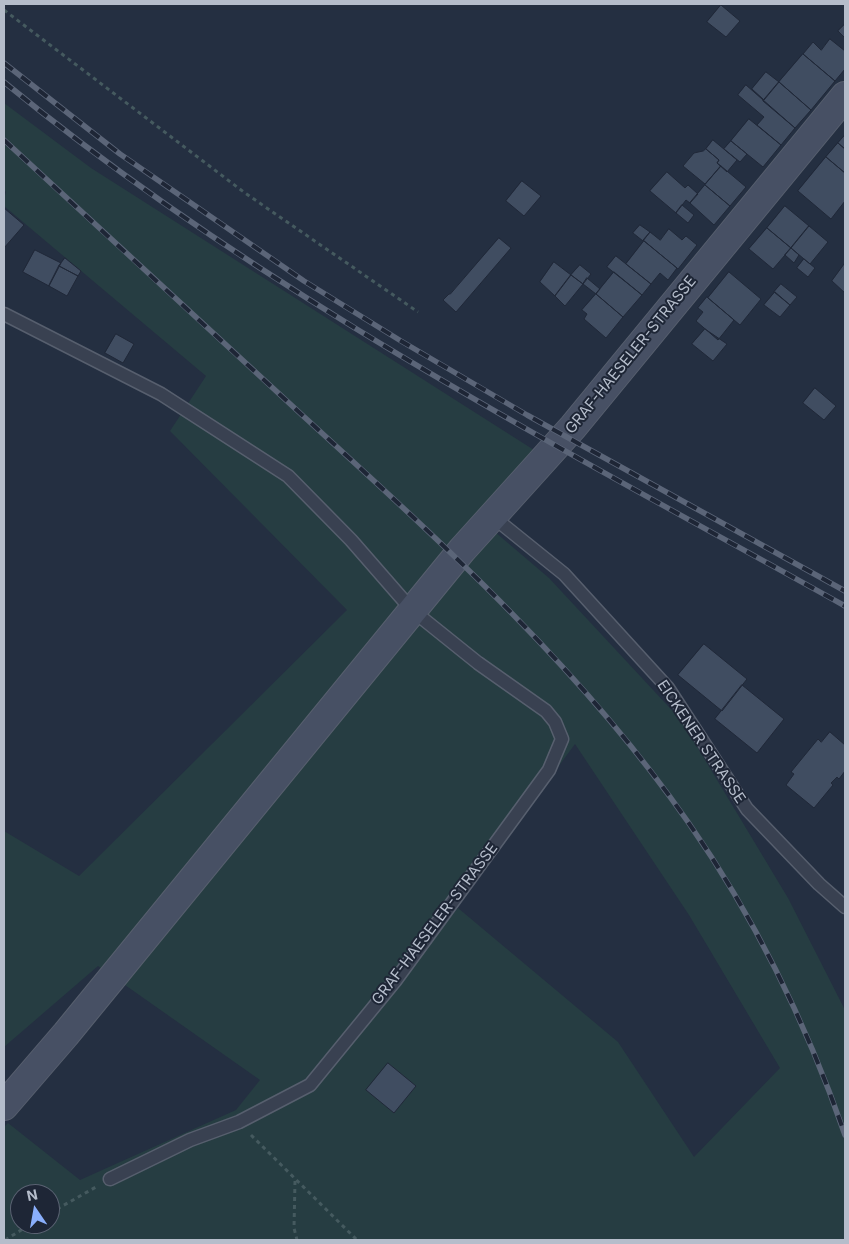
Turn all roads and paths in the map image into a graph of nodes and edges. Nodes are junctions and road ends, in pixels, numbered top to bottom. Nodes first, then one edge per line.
1 (4, 10) edge
2 (845, 96) edge
3 (418, 312) dead end
4 (4, 314) edge
5 (492, 516) junction
6 (412, 610) junction
7 (845, 906) edge
8 (4, 1106) edge
9 (239, 1122) junction
10 (110, 1179) joint
11 (296, 1181) junction
12 (60, 1207) edge
13 (297, 1240) edge
14 (356, 1240) edge

1 - 3 path
2 - 5 street, GRAF-HAESELER-STRASSE
4 - 6 lane, GRAF-HAESELER-STRASSE
5 - 6 street, GRAF-HAESELER-STRASSE
5 - 7 lane, EICKENER STRASSE
6 - 8 street, GRAF-HAESELER-STRASSE
6 - 9 lane, GRAF-HAESELER-STRASSE
9 - 10 lane, GRAF-HAESELER-STRASSE
9 - 11 path
10 - 12 path
11 - 13 path
11 - 14 path

